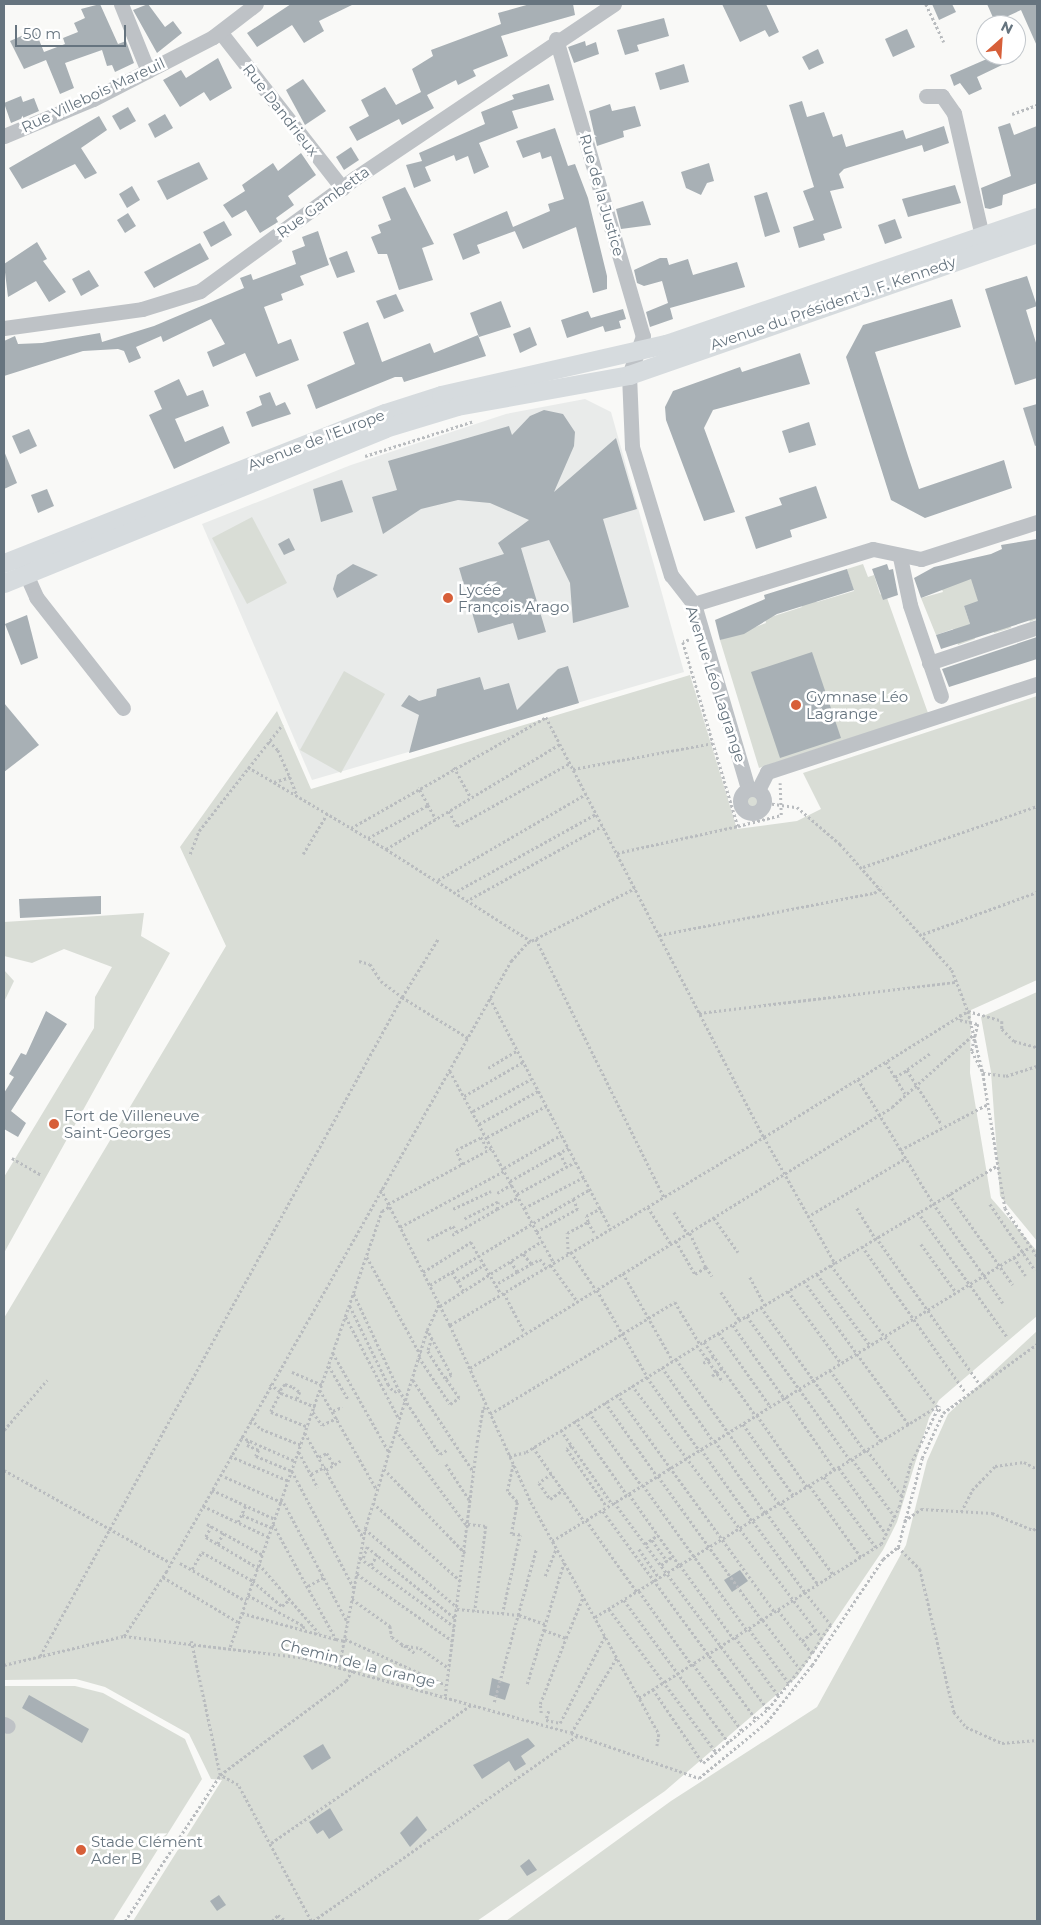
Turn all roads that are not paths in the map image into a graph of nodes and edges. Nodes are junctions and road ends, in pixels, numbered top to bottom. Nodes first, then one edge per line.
1 (121, 4) edge
2 (256, 4) edge
3 (614, 4) edge
4 (221, 33) junction
5 (556, 39) junction
6 (148, 71) junction
7 (926, 96) dead end
8 (4, 136) edge
9 (342, 188) junction
10 (1037, 217) edge
11 (1037, 233) edge
12 (982, 236) junction
13 (4, 328) edge
14 (640, 352) junction
15 (629, 374) junction
16 (1037, 522) edge
17 (900, 557) junction
18 (16, 564) edge
19 (4, 583) edge
20 (694, 604) junction
21 (1037, 626) edge
22 (929, 662) junction
23 (1037, 684) edge
24 (941, 696) dead end
25 (123, 708) dead end

1 - 6 street
2 - 4 street, Rue Villebois Mareuil
3 - 5 street, Rue Gambetta
4 - 6 street, Rue Villebois Mareuil
4 - 9 street, Rue Dandrieux
5 - 9 street, Rue Gambetta
5 - 14 street, Rue de la Justice
6 - 8 street, Rue Villebois Mareuil
7 - 12 street
9 - 13 street, Rue Gambetta
10 - 12 main road, Avenue du Président J. F. Kennedy
11 - 15 main road, Avenue du Président J. F. Kennedy
12 - 14 main road, Avenue du Président J. F. Kennedy
14 - 15 street, Avenue Léo Lagrange
14 - 18 main road, Avenue de l'Europe
15 - 18 main road, Avenue de l'Europe
15 - 20 street, Avenue Léo Lagrange
16 - 17 street
17 - 20 street
17 - 22 street
18 - 19 main road, Avenue de l'Europe
18 - 25 street
20 - 23 street, Avenue Léo Lagrange
21 - 22 street
22 - 24 street

